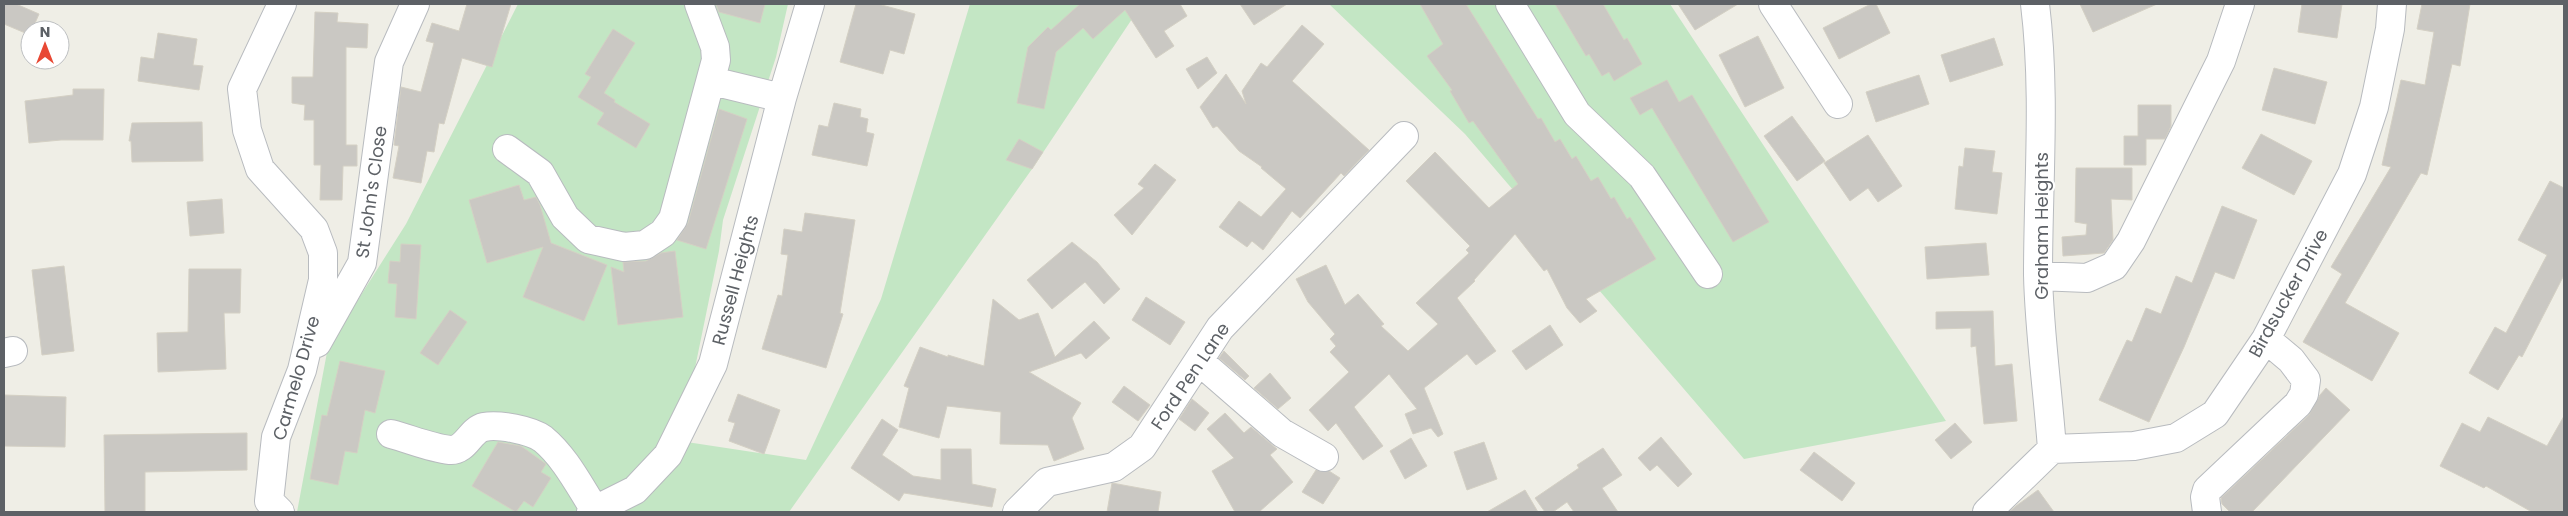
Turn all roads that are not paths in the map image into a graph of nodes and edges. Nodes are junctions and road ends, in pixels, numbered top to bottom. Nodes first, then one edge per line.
1 (282, 4) edge
2 (415, 4) edge
3 (699, 4) edge
4 (810, 4) edge
5 (1510, 4) edge
6 (1773, 4) edge
7 (2035, 4) edge
8 (2240, 4) edge
9 (2392, 4) edge
10 (712, 81) junction
11 (782, 98) junction
12 (1838, 104) dead end
13 (1404, 136) dead end
14 (507, 150) dead end
15 (1708, 274) dead end
16 (2038, 276) junction
17 (2266, 339) junction
18 (1199, 361) junction
19 (302, 370) junction
20 (391, 434) dead end
21 (2052, 448) junction
22 (1324, 457) dead end
23 (593, 511) edge
24 (280, 512) edge
25 (1017, 512) edge
26 (1987, 512) edge
27 (2207, 512) edge

1 - 19 street, Carmelo Drive
2 - 19 street, St John's Close
3 - 10 street
4 - 11 street, Russell Heights
5 - 15 street
6 - 12 street
7 - 16 street, Graham Heights
8 - 16 street
9 - 17 street, Birdsucker Drive
10 - 11 street
10 - 14 street
11 - 23 street, Russell Heights
13 - 18 street, Ford Pen Lane
16 - 21 street, Graham Heights
17 - 21 street, Birdsucker Drive
17 - 27 street
18 - 22 street
18 - 25 street, Ford Pen Lane
19 - 24 street, Carmelo Drive
20 - 23 street
21 - 26 street

